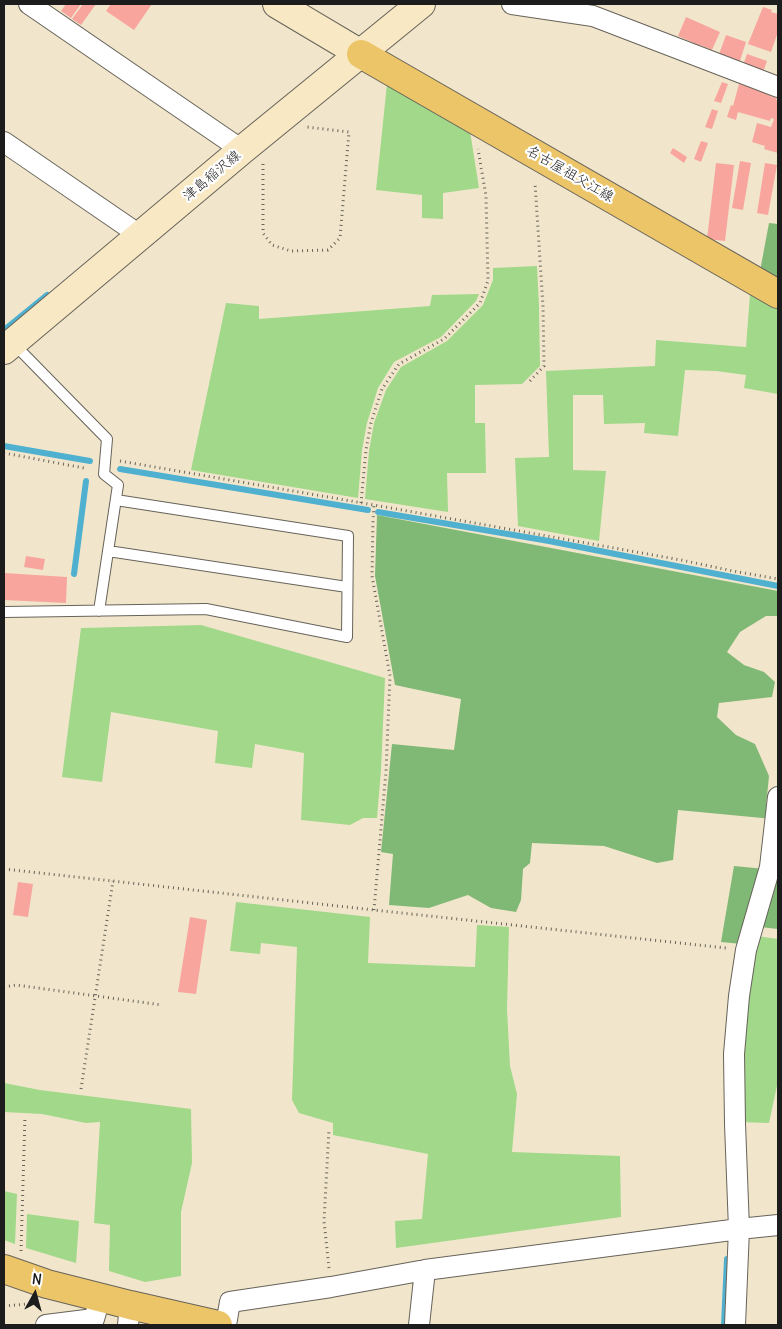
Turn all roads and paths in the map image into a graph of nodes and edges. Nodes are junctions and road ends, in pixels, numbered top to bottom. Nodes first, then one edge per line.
1 (29, 4) edge
2 (277, 4) edge
3 (421, 4) edge
4 (512, 4) edge
5 (361, 54) junction
6 (778, 87) edge
7 (286, 115) junction
8 (472, 118) junction
9 (4, 142) edge
10 (249, 145) junction
11 (532, 153) junction
12 (141, 236) junction
13 (778, 294) edge
14 (8, 346) edge
15 (530, 381) dead end
16 (4, 453) edge
17 (120, 461) dead end
18 (84, 468) dead end
19 (116, 500) junction
20 (361, 503) junction
21 (374, 505) junction
22 (108, 551) junction
23 (778, 579) edge
24 (347, 587) junction
25 (99, 611) junction
26 (4, 612) edge
27 (778, 797) edge
28 (4, 869) edge
29 (113, 881) junction
30 (374, 910) junction
31 (746, 950) junction
32 (4, 987) edge
33 (96, 996) junction
34 (162, 1005) dead end
35 (81, 1089) dead end
36 (25, 1116) dead end
37 (330, 1129) dead end
38 (778, 1225) edge
39 (739, 1229) junction
40 (425, 1270) junction
41 (13, 1272) edge
42 (331, 1288) junction
43 (100, 1298) junction
44 (129, 1315) edge
45 (46, 1325) edge
46 (218, 1325) edge
47 (226, 1325) edge
48 (419, 1325) edge
49 (736, 1325) edge

1 - 10 street
2 - 5 main road
3 - 5 main road, 津島稲沢線
4 - 6 street
5 - 7 main road, 津島稲沢線
5 - 8 main road, 名古屋祖父江線
7 - 10 main road, 津島稲沢線
7 - 10 path
8 - 11 main road, 名古屋祖父江線
8 - 20 path
9 - 12 street
10 - 12 main road, 津島稲沢線
11 - 13 main road, 名古屋祖父江線
11 - 15 path
12 - 14 main road, 津島稲沢線
14 - 19 lane
16 - 18 path
17 - 20 path
19 - 22 lane
19 - 24 lane
20 - 21 path
21 - 23 path
21 - 30 path
22 - 24 lane
22 - 25 lane
24 - 25 lane
25 - 26 lane
27 - 31 street
28 - 29 path
29 - 30 path
29 - 33 path
30 - 31 path
31 - 39 street
32 - 33 path
33 - 34 path
33 - 35 path
36 - 41 path
37 - 42 path
38 - 39 street
39 - 40 street
39 - 49 street
40 - 42 street
40 - 48 street
41 - 43 main road
42 - 47 street
43 - 44 main road
43 - 45 street
44 - 46 main road

